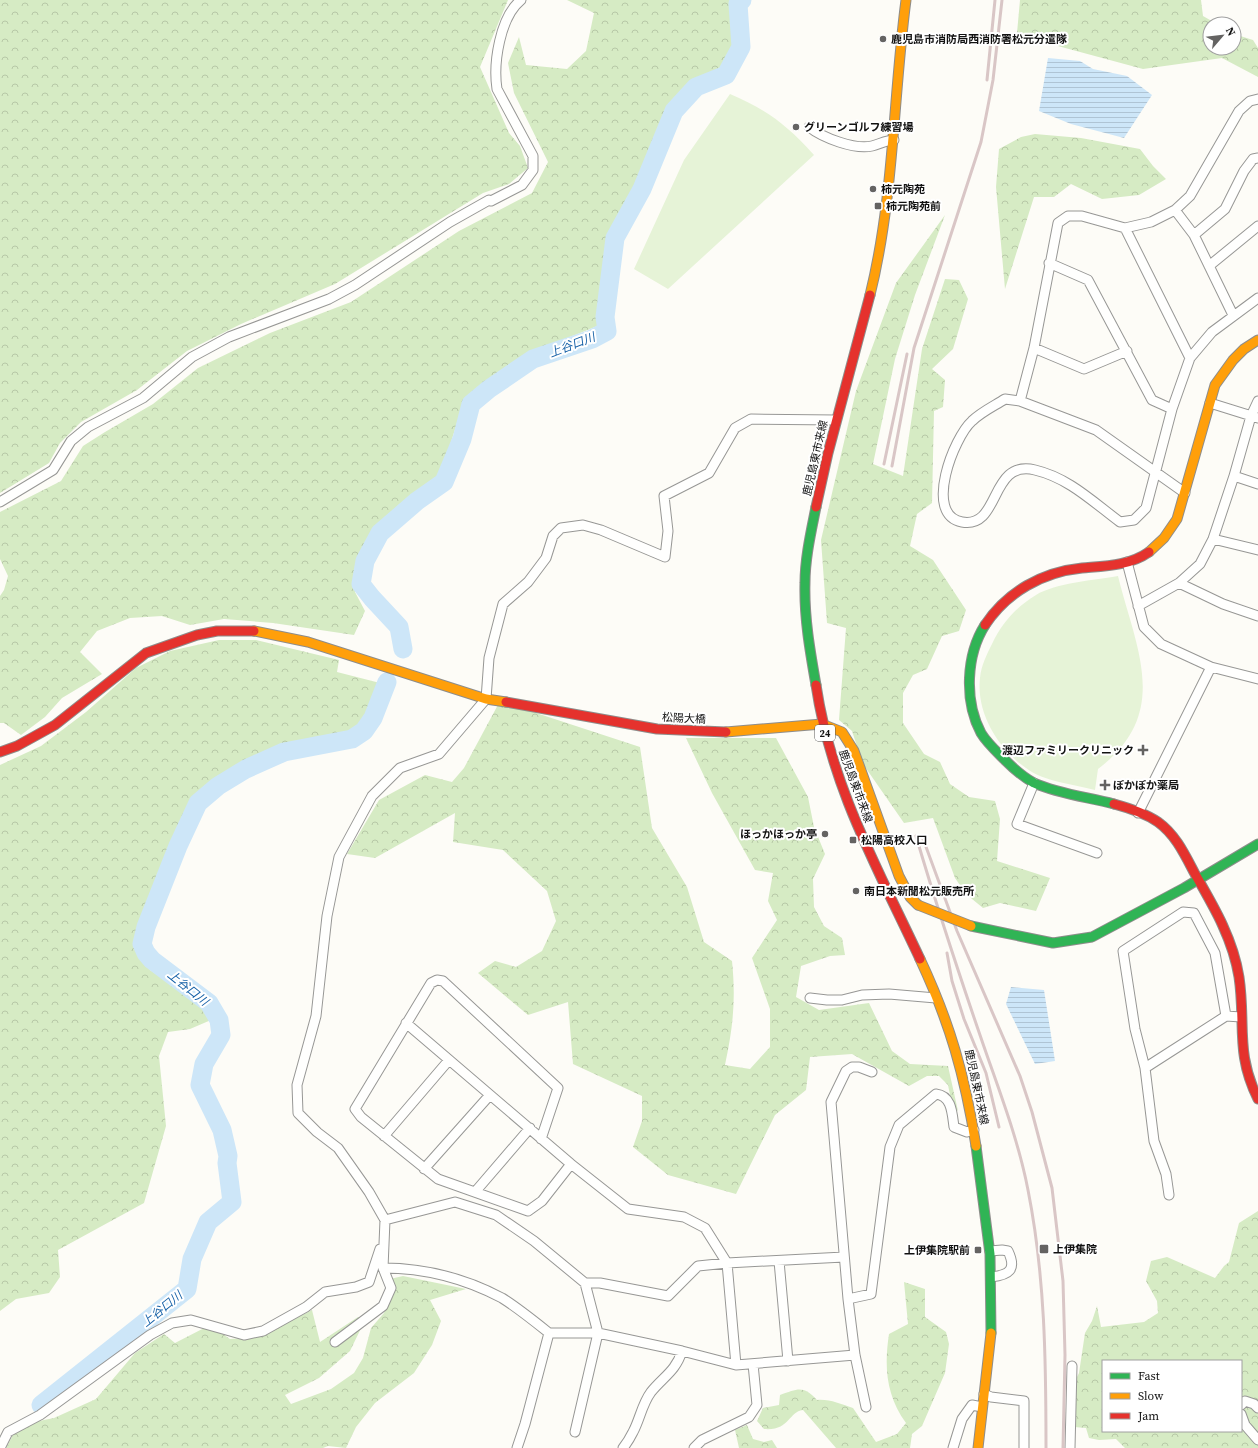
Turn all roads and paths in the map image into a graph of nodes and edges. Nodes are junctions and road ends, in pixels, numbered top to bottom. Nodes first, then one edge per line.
1 (521, 0) edge
2 (906, 0) edge
3 (1258, 99) edge
4 (810, 127) dead end
5 (894, 140) junction
6 (1258, 158) edge
7 (1175, 210) junction
8 (1258, 226) edge
9 (1125, 228) junction
10 (1194, 235) junction
11 (1049, 263) junction
12 (1209, 266) junction
13 (1258, 298) edge
14 (1233, 315) junction
15 (1258, 340) edge
16 (1034, 348) junction
17 (1127, 351) junction
18 (1190, 358) junction
19 (1020, 402) junction
20 (1258, 402) edge
21 (1210, 403) junction
22 (1172, 409) junction
23 (1254, 417) edge
24 (836, 420) junction
25 (1156, 470) junction
26 (1234, 476) junction
27 (1258, 484) edge
28 (1185, 493) junction
29 (0, 502) edge
30 (1213, 538) junction
31 (1258, 550) edge
32 (1127, 562) junction
33 (1179, 583) junction
34 (1138, 606) junction
35 (1258, 616) edge
36 (1211, 667) junction
37 (1258, 679) edge
38 (486, 699) junction
39 (822, 724) junction
40 (0, 752) edge
41 (1034, 783) junction
42 (1138, 813) junction
43 (1258, 844) edge
44 (1098, 853) dead end
45 (1198, 878) junction
46 (810, 998) dead end
47 (936, 998) junction
48 (1226, 1016) junction
49 (1241, 1017) junction
50 (406, 1023) junction
51 (449, 1060) junction
52 (1145, 1068) junction
53 (872, 1072) dead end
54 (489, 1096) junction
55 (1258, 1099) edge
56 (530, 1128) junction
57 (974, 1130) junction
58 (384, 1136) junction
59 (541, 1139) junction
60 (571, 1164) junction
61 (424, 1169) junction
62 (475, 1192) junction
63 (1169, 1195) dead end
64 (385, 1220) junction
65 (990, 1252) junction
66 (844, 1257) junction
67 (778, 1261) junction
68 (728, 1263) junction
69 (384, 1268) junction
70 (991, 1277) junction
71 (585, 1283) junction
72 (848, 1299) junction
73 (549, 1333) junction
74 (598, 1333) junction
75 (335, 1342) dead end
76 (682, 1351) junction
77 (855, 1355) junction
78 (788, 1361) junction
79 (753, 1364) junction
80 (736, 1365) junction
81 (1072, 1366) dead end
82 (984, 1394) junction
83 (1242, 1404) edge
84 (866, 1407) dead end
85 (982, 1407) junction
86 (1258, 1408) edge
87 (1242, 1417) edge
88 (575, 1432) dead end
89 (1258, 1440) edge
90 (702, 1444) edge
91 (0, 1448) edge
92 (517, 1448) edge
93 (623, 1448) edge
94 (694, 1448) edge
95 (953, 1448) edge
96 (978, 1448) edge
97 (1024, 1448) edge
98 (1070, 1448) edge

1 - 29 street
2 - 5 street, 鹿児島東市来線 / 24
3 - 7 street
4 - 5 street
5 - 24 street, 鹿児島東市来線 / 24
6 - 10 street
7 - 9 street
7 - 10 street
8 - 12 street
9 - 11 street
9 - 18 street
10 - 12 street
11 - 16 street
11 - 17 street
12 - 14 street
13 - 14 street
14 - 18 street
15 - 21 street
16 - 17 street
16 - 19 street
17 - 22 street
18 - 22 street
19 - 25 street
19 - 25 street
20 - 23 street
21 - 23 street
21 - 28 street
22 - 25 street
23 - 26 street
24 - 38 street
24 - 39 street, 鹿児島東市来線 / 24
25 - 28 street
26 - 27 street
26 - 30 street
28 - 32 street
30 - 31 street
30 - 33 street
32 - 34 street
32 - 41 street
33 - 34 street
33 - 35 street
34 - 36 street
36 - 37 street
36 - 42 street
38 - 39 street, 松陽大橋
38 - 40 street, 松陽大橋
38 - 64 street
39 - 45 street, bridge
39 - 47 street, 鹿児島東市来線 / 24
41 - 42 street
41 - 44 street
42 - 45 street
43 - 45 street
45 - 49 street
46 - 47 street
47 - 57 street, 鹿児島東市来線 / 24
48 - 49 street
48 - 52 street
48 - 52 street
49 - 55 street
50 - 51 street
50 - 58 street
50 - 59 street
51 - 54 street
51 - 58 street
52 - 63 street
53 - 66 street
54 - 56 street
54 - 61 street
56 - 59 street
56 - 62 street
57 - 65 street, 鹿児島東市来線 / 24
57 - 72 street
58 - 61 street
59 - 60 street
60 - 62 street
60 - 68 street
61 - 62 street
64 - 69 street
64 - 71 street
64 - 91 street
65 - 70 street, 鹿児島東市来線 / 24
65 - 70 street
66 - 67 street
66 - 72 street
67 - 68 street
67 - 78 street
68 - 71 street
68 - 80 street
69 - 73 street
69 - 75 street
70 - 82 street, 鹿児島東市来線 / 24
71 - 74 street
72 - 77 street
73 - 74 street
73 - 92 street
74 - 76 street
74 - 88 street
76 - 80 street
76 - 93 street
77 - 78 street
77 - 84 street
78 - 79 street
79 - 80 street
79 - 90 street
81 - 98 street
82 - 85 street, 鹿児島東市来線 / 24
82 - 97 street
83 - 86 street
85 - 95 street
85 - 96 street, 鹿児島東市来線 / 24
87 - 89 street
90 - 94 street

